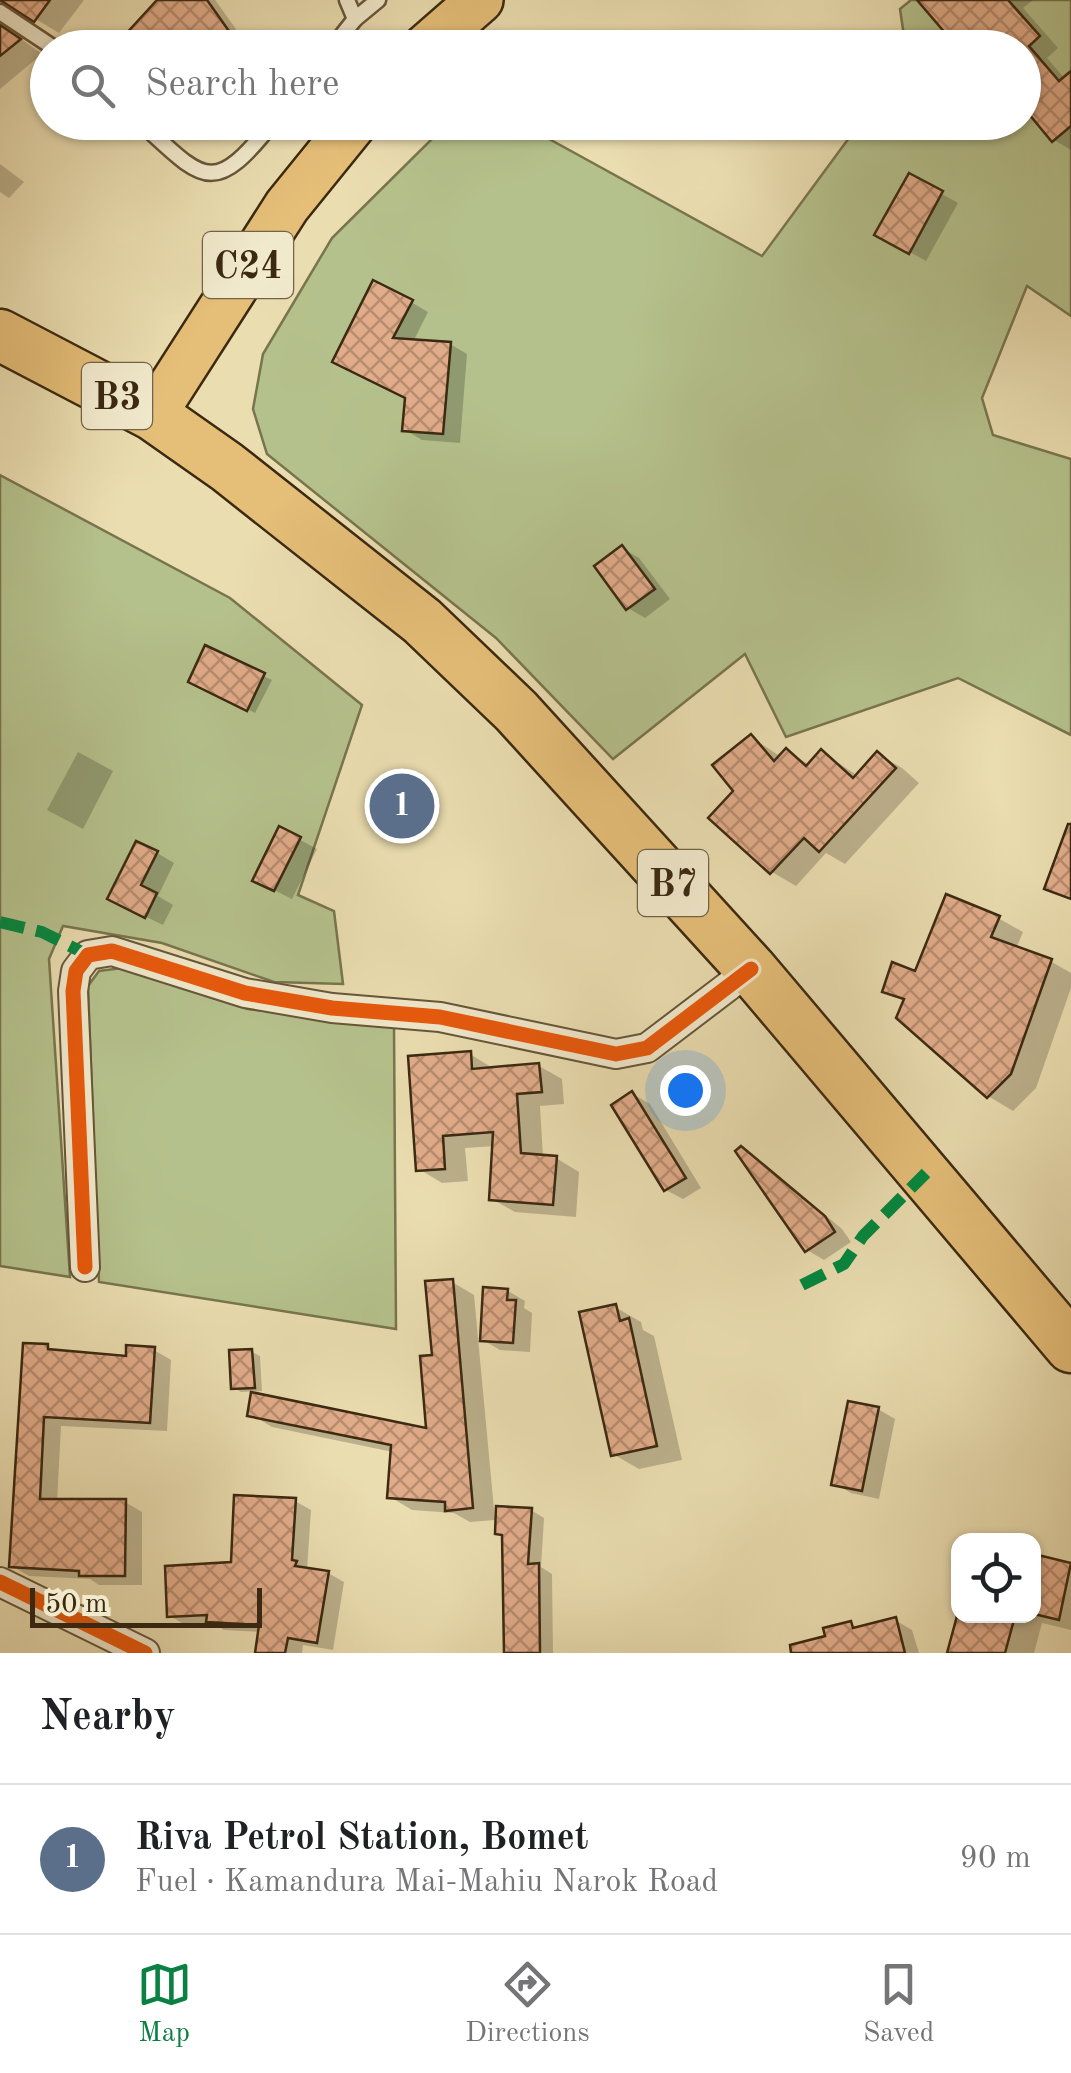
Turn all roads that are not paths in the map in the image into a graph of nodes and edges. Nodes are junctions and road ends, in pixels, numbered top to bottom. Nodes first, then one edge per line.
1 (347, 0) edge
2 (378, 0) edge
3 (480, 0) edge
4 (0, 12) edge
5 (355, 19) junction
6 (346, 30) edge
7 (446, 30) edge
8 (30, 32) edge
9 (160, 140) edge
10 (256, 140) edge
11 (340, 140) edge
12 (0, 335) edge
13 (153, 415) junction
14 (227, 467) joint
15 (751, 969) junction
16 (85, 1267) dead end
17 (1071, 1346) edge
18 (0, 1582) edge
19 (145, 1653) edge

1 - 5 lane
2 - 5 lane
3 - 7 main road
4 - 8 lane
5 - 6 lane
9 - 10 lane
11 - 13 main road, C24
12 - 13 highway, B3
13 - 14 highway, B3
14 - 15 highway, B7
15 - 16 street
15 - 17 highway, B7
18 - 19 street

